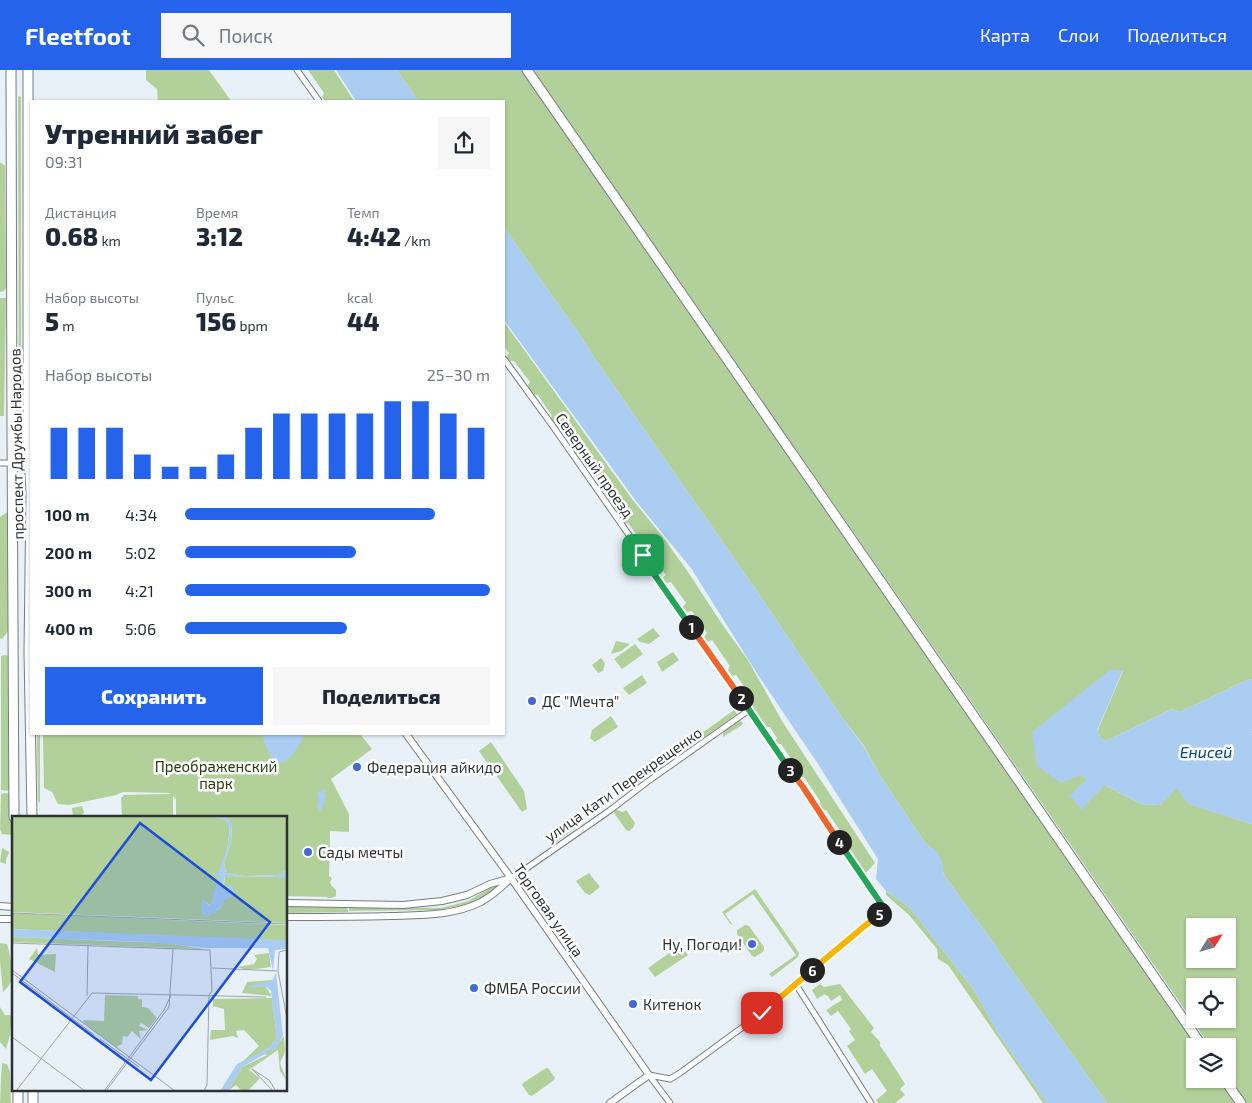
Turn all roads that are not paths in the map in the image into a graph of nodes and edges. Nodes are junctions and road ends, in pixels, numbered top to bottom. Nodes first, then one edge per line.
1 (11, 70) edge
2 (28, 70) edge
3 (297, 70) edge
4 (527, 70) edge
5 (28, 87) junction
6 (11, 88) junction
7 (318, 100) edge
8 (505, 360) edge
9 (30, 453) edge
10 (30, 462) edge
11 (0, 463) edge
12 (12, 463) junction
13 (30, 572) edge
14 (30, 707) edge
15 (749, 710) junction
16 (31, 735) edge
17 (407, 735) edge
18 (14, 816) edge
19 (32, 816) edge
20 (511, 878) junction
21 (288, 903) edge
22 (288, 917) edge
23 (796, 983) junction
24 (1196, 1038) edge
25 (649, 1075) junction
26 (1230, 1088) edge
27 (18, 1090) edge
28 (33, 1090) edge
29 (18, 1103) edge
30 (33, 1103) edge
31 (610, 1103) edge
32 (670, 1103) edge
33 (871, 1103) edge
34 (1241, 1103) edge

1 - 6 main road, проспект Дружбы Народов
2 - 5 main road, проспект Дружбы Народов
3 - 7 street
4 - 24 main road
5 - 6 main road
5 - 9 main road, проспект Дружбы Народов
6 - 12 main road, проспект Дружбы Народов
8 - 15 street, Северный проезд
10 - 12 street
11 - 12 street
12 - 18 main road, проспект Дружбы Народов
13 - 14 main road, проспект Дружбы Народов
15 - 20 street, улица Кати Перекрещенко
15 - 23 street, Северный проезд
16 - 19 main road, проспект Дружбы Народов
17 - 20 street, Торговая улица
20 - 21 street, улица Кати Перекрещенко
20 - 22 street, улица Кати Перекрещенко
20 - 25 street, Торговая улица
23 - 25 street
23 - 33 street
25 - 31 street
25 - 32 street, Торговая улица
26 - 34 main road
27 - 29 main road
28 - 30 main road

